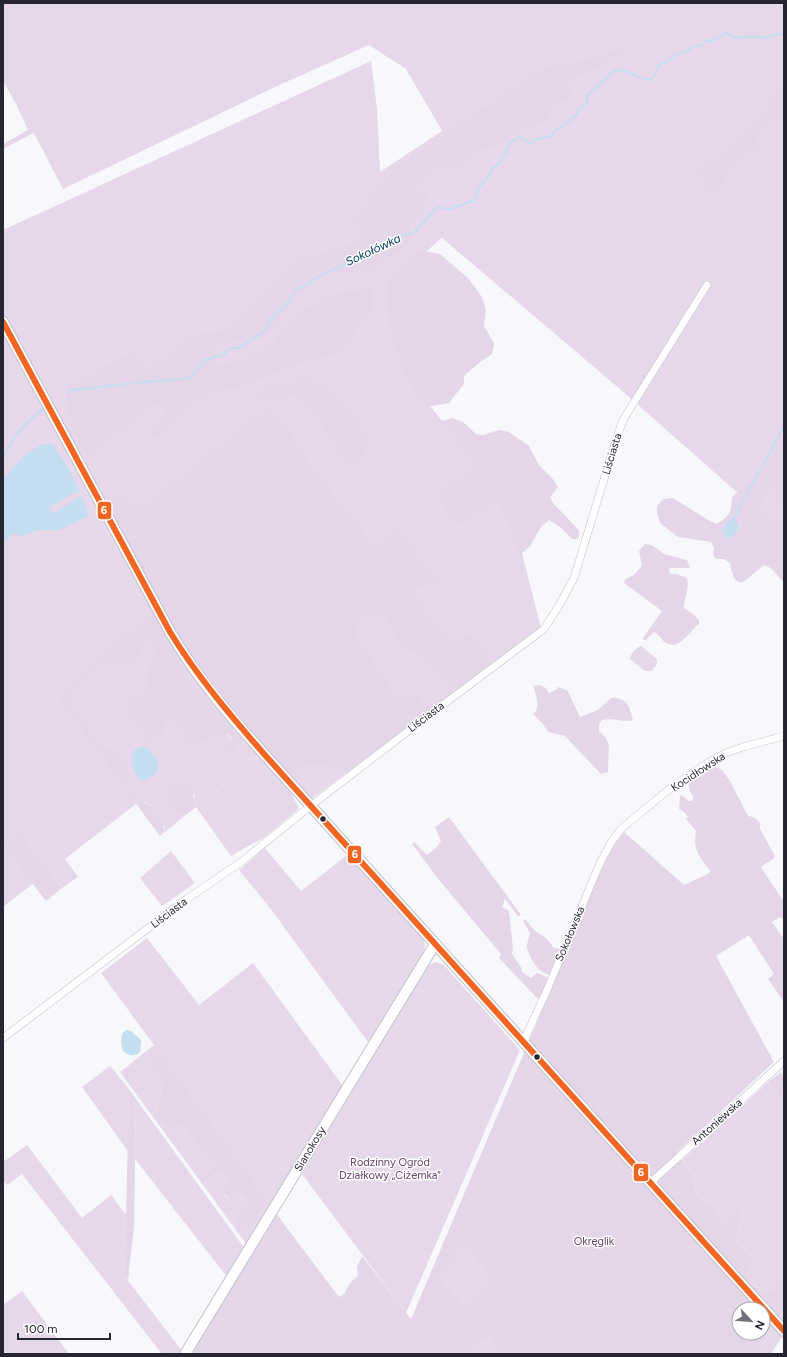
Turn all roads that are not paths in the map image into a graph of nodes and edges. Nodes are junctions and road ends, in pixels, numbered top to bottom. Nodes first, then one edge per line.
1 (707, 285) dead end
2 (3, 322) edge
3 (784, 736) edge
4 (310, 806) junction
5 (622, 828) joint
6 (434, 944) junction
7 (3, 1038) edge
8 (524, 1043) junction
9 (784, 1061) edge
10 (650, 1183) junction
11 (784, 1331) edge
12 (185, 1354) edge

1 - 4 street, Liściasta
2 - 4 main road
3 - 5 street, Kocidłowska
4 - 6 main road
4 - 7 street, Liściasta
5 - 8 street, Sokołowska
6 - 8 main road
6 - 12 main road, Sianokosy
8 - 10 main road
9 - 10 street, Antoniewska
10 - 11 main road

